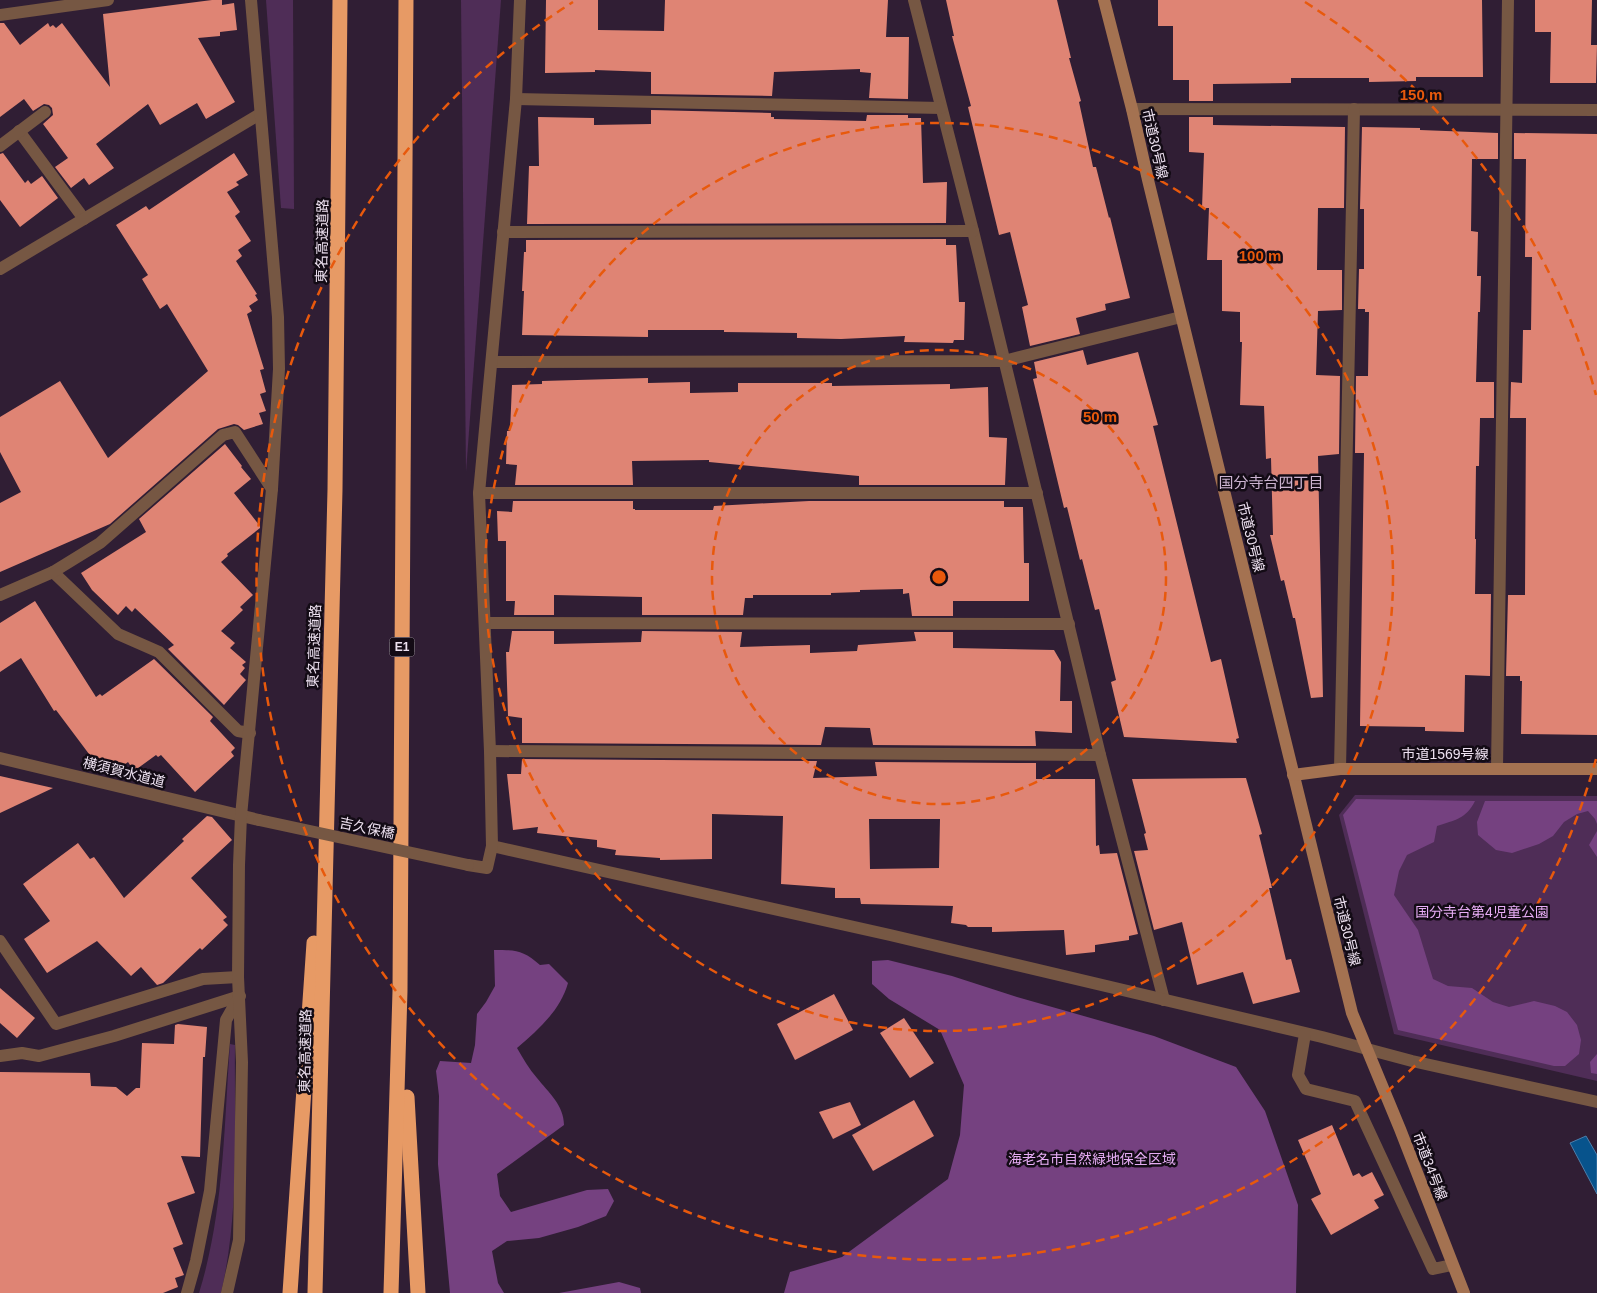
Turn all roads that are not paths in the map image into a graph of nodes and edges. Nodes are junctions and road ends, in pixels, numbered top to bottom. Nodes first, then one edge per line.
1 (108, 0) edge
2 (251, 0) edge
3 (340, 0) edge
4 (406, 0) edge
5 (520, 0) edge
6 (914, 0) edge
7 (1104, 0) edge
8 (1508, 0) edge
9 (0, 15) edge
10 (516, 99) junction
11 (941, 108) junction
12 (1132, 109) junction
13 (1354, 110) junction
14 (1507, 110) junction
15 (1597, 110) edge
16 (45, 112) dead end
17 (260, 114) junction
18 (19, 131) junction
19 (0, 146) edge
20 (84, 219) junction
21 (973, 231) junction
22 (503, 232) junction
23 (0, 269) edge
24 (1182, 317) junction
25 (1004, 361) junction
26 (492, 362) junction
27 (272, 489) junction
28 (479, 492) junction
29 (1037, 494) junction
30 (53, 572) junction
31 (0, 595) edge
32 (485, 623) junction
33 (1069, 624) junction
34 (329, 694) junction
35 (250, 733) junction
36 (490, 752) junction
37 (1100, 755) junction
38 (0, 758) edge
39 (1497, 768) junction
40 (1340, 769) junction
41 (1597, 769) edge
42 (1293, 775) junction
43 (241, 816) junction
44 (259, 820) joint
45 (492, 846) junction
46 (0, 941) edge
47 (238, 976) junction
48 (400, 991) junction
49 (240, 996) junction
50 (1164, 1000) junction
51 (1305, 1034) junction
52 (1368, 1051) junction
53 (0, 1056) edge
54 (1597, 1102) edge
55 (1452, 1265) junction
56 (187, 1293) edge
57 (227, 1293) edge
58 (290, 1293) edge
59 (315, 1293) edge
60 (391, 1293) edge
61 (418, 1293) edge
62 (1464, 1293) edge

1 - 9 street
2 - 17 street
3 - 34 highway, 東名高速道路
4 - 48 highway, E1
5 - 10 street
6 - 11 street
7 - 12 street, 市道30号線
8 - 14 street
10 - 11 street
10 - 22 street
11 - 21 street
12 - 13 street
12 - 24 street, 市道30号線
13 - 14 street
13 - 40 street
14 - 15 street
14 - 39 street
16 - 18 street
17 - 20 street
17 - 27 street
18 - 19 street
18 - 20 street
20 - 23 street
21 - 22 street
21 - 25 street
22 - 26 street
24 - 25 street
24 - 42 street, 市道30号線
25 - 26 street
25 - 29 street
26 - 28 street
27 - 30 street
27 - 35 street
28 - 29 street
28 - 32 street
29 - 33 street
30 - 31 street
30 - 35 street
32 - 33 street
32 - 36 street
33 - 37 street
34 - 58 highway
34 - 59 highway, 東名高速道路
35 - 43 street
36 - 37 street
36 - 45 street
37 - 50 street
38 - 43 street, 横須賀水道道
39 - 40 street, 市道1569号線
39 - 41 street, 市道1569号線
40 - 42 street, 市道1569号線
42 - 52 street, 市道30号線
43 - 44 street, 横須賀水道道
43 - 47 street
44 - 45 street, 吉久保橋, bridge
45 - 50 street
46 - 47 street
47 - 49 street
48 - 60 highway, E1
48 - 61 highway
49 - 53 street
49 - 56 street
49 - 57 street
50 - 51 street
51 - 52 street
51 - 55 street
52 - 54 street
52 - 55 street, 市道34号線
55 - 62 street, 市道34号線

